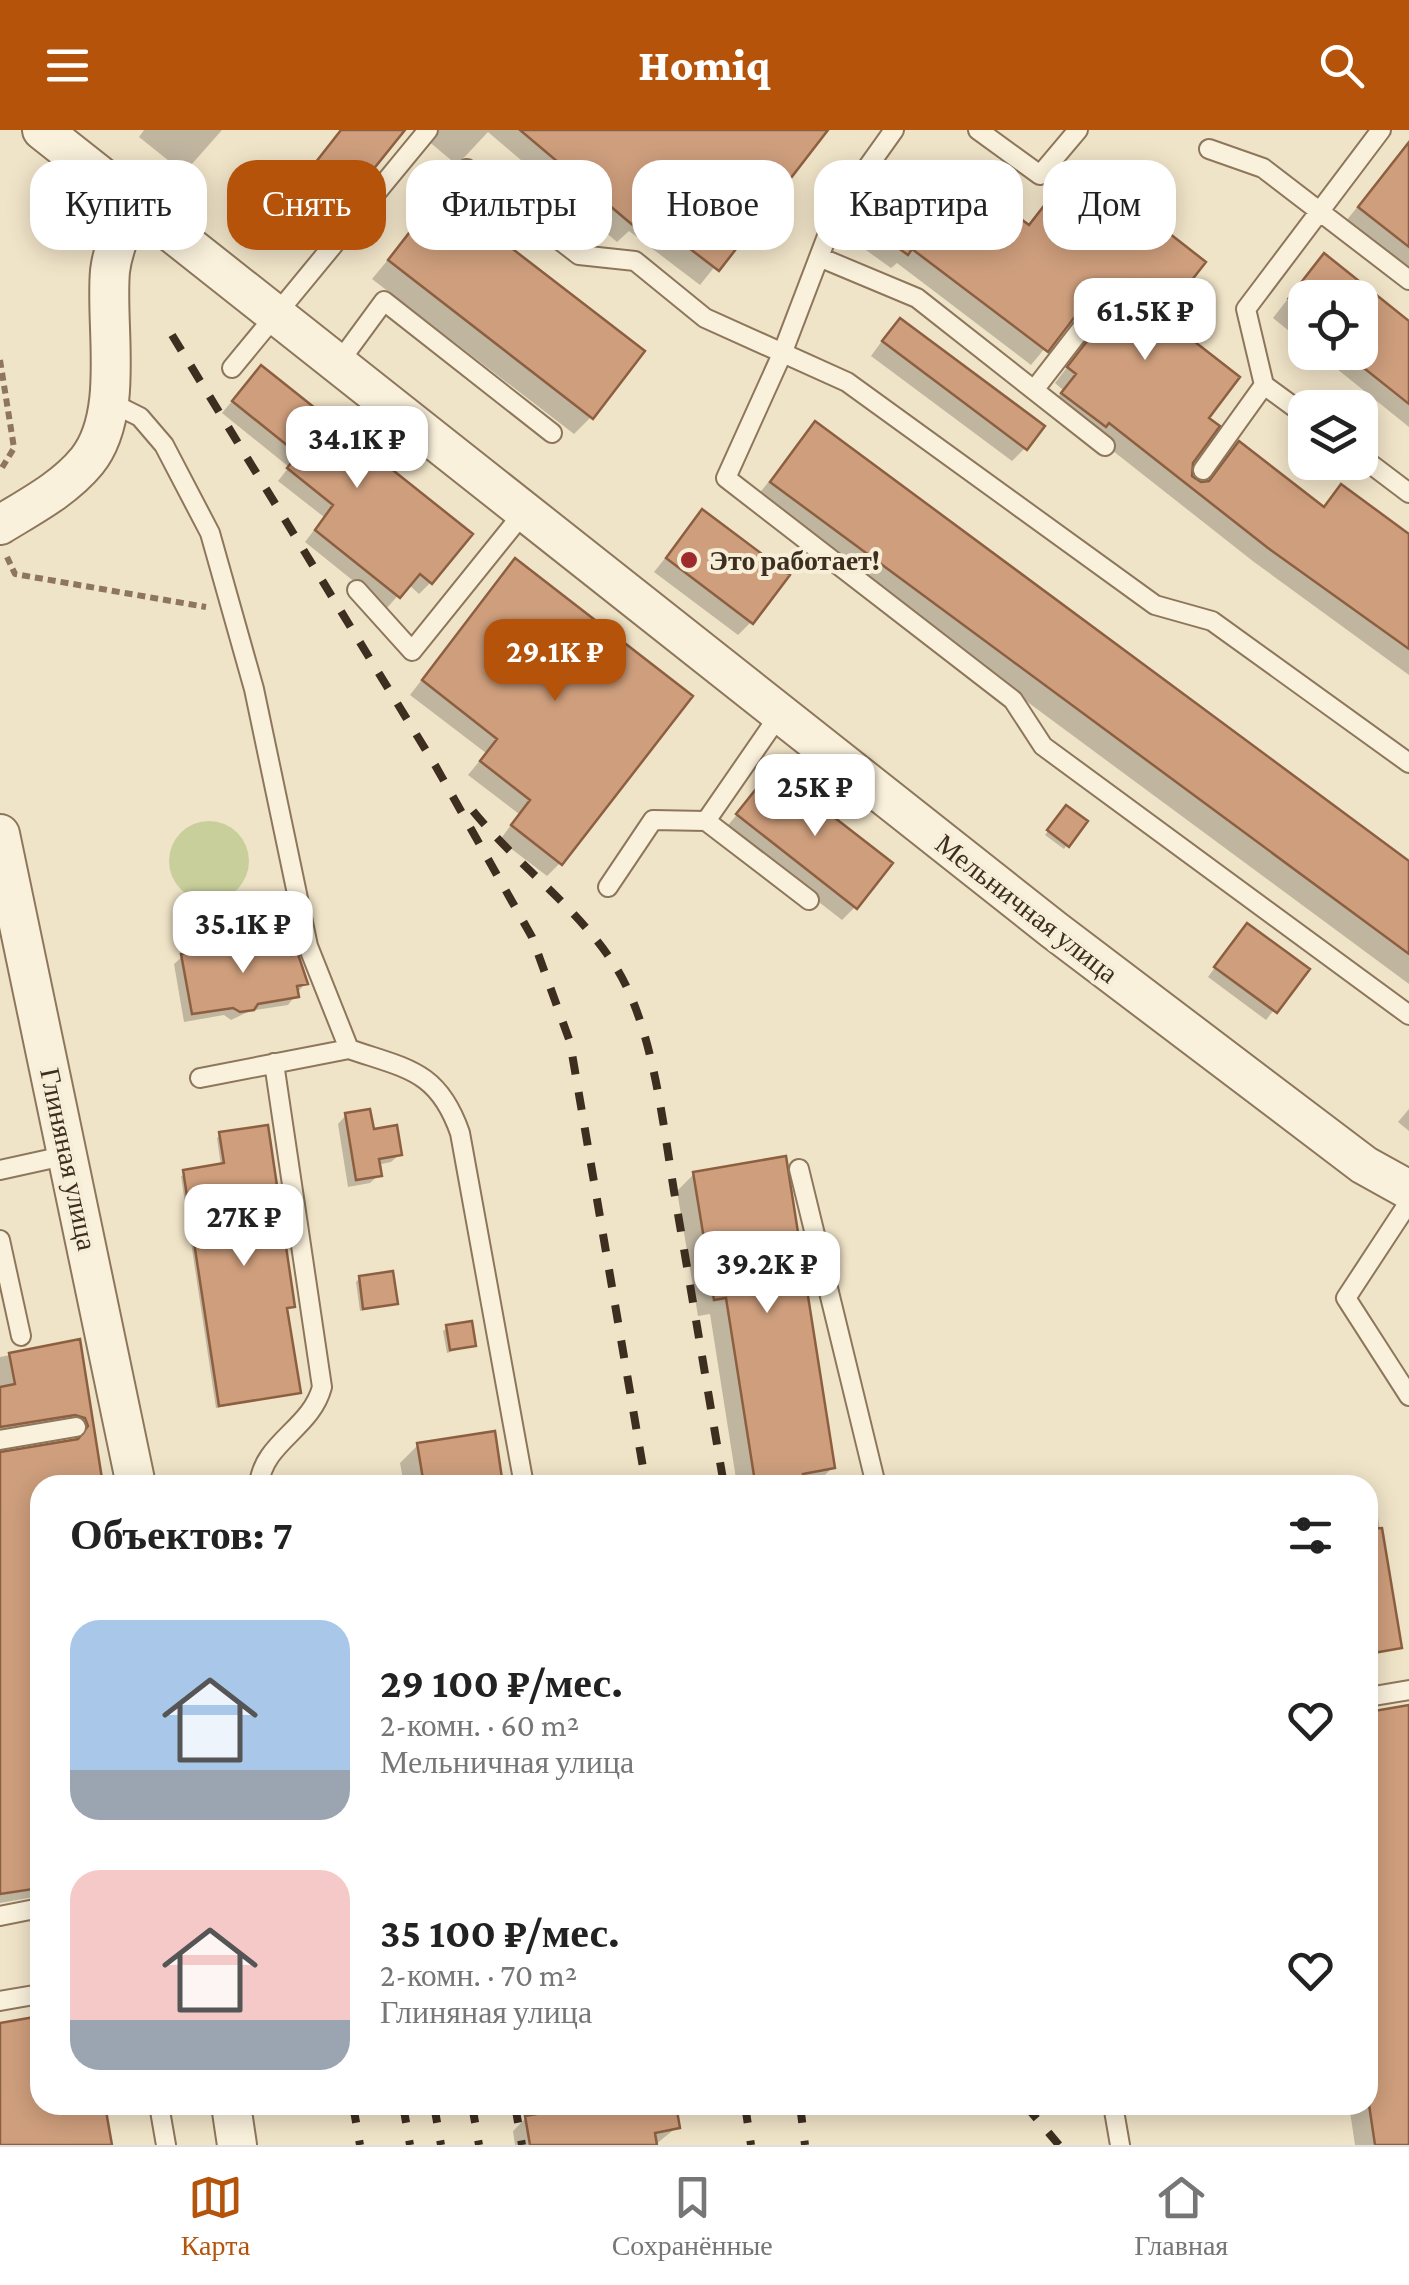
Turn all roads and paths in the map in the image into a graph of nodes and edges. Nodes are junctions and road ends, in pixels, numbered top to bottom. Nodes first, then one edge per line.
1 (42, 130) edge
2 (428, 130) edge
3 (894, 130) edge
4 (978, 130) edge
5 (1078, 130) edge
6 (1381, 130) edge
7 (1209, 149) dead end
8 (78, 160) edge
9 (1321, 210) junction
10 (114, 250) edge
11 (190, 250) edge
12 (574, 250) edge
13 (820, 257) junction
14 (1409, 280) edge
15 (1108, 293) dead end
16 (274, 316) junction
17 (782, 354) junction
18 (0, 360) edge
19 (337, 365) junction
20 (232, 368) dead end
21 (1264, 385) junction
22 (1034, 390) junction
23 (110, 402) junction
24 (1288, 403) edge
25 (552, 433) dead end
26 (1106, 446) dead end
27 (1203, 470) dead end
28 (1378, 470) edge
29 (0, 471) edge
30 (1409, 493) edge
31 (524, 512) junction
32 (0, 525) edge
33 (0, 542) edge
34 (357, 590) dead end
35 (232, 611) junction
36 (780, 714) junction
37 (1409, 762) edge
38 (706, 821) junction
39 (0, 834) edge
40 (608, 886) dead end
41 (810, 900) dead end
42 (1409, 1015) edge
43 (350, 1049) junction
44 (274, 1062) junction
45 (200, 1078) dead end
46 (68, 1155) junction
47 (799, 1169) dead end
48 (0, 1170) edge
49 (1409, 1190) edge
50 (1409, 1202) edge
51 (0, 1240) edge
52 (21, 1336) dead end
53 (1409, 1396) edge
54 (76, 1427) dead end
55 (0, 1440) edge
56 (134, 1475) edge
57 (262, 1475) edge
58 (522, 1475) edge
59 (874, 1475) edge
60 (1409, 1690) edge
61 (1378, 1695) edge
62 (30, 1910) edge
63 (0, 1916) edge
64 (30, 1996) edge
65 (0, 2001) edge
66 (161, 2115) edge
67 (232, 2115) edge
68 (1116, 2115) edge
69 (166, 2145) edge
70 (237, 2145) edge
71 (1120, 2145) edge

1 - 8 street, Мельничная улица
2 - 16 lane
3 - 13 lane
4 - 5 lane
6 - 9 lane
7 - 9 lane
9 - 14 lane
9 - 21 lane
10 - 23 street
11 - 16 street, Мельничная улица
12 - 17 lane
13 - 17 lane
13 - 22 lane
15 - 22 lane
16 - 19 street, Мельничная улица
16 - 20 lane
17 - 37 lane
17 - 42 lane
18 - 29 path
19 - 25 lane
19 - 31 street, Мельничная улица
21 - 24 lane
21 - 27 lane
22 - 26 lane
23 - 32 street
23 - 35 lane
28 - 30 lane
31 - 34 lane
31 - 36 street, Мельничная улица
33 - 35 path
35 - 43 lane
36 - 38 lane
36 - 49 street, Мельничная улица
38 - 40 lane
38 - 41 lane
39 - 46 street, Глиняная улица
43 - 44 lane
43 - 58 lane
44 - 45 lane
44 - 57 lane
46 - 48 lane
46 - 56 street, Глиняная улица
47 - 59 lane
50 - 53 lane
51 - 52 lane
54 - 55 lane
60 - 61 lane
62 - 63 lane
64 - 65 lane
66 - 69 lane
67 - 70 street
68 - 71 lane

